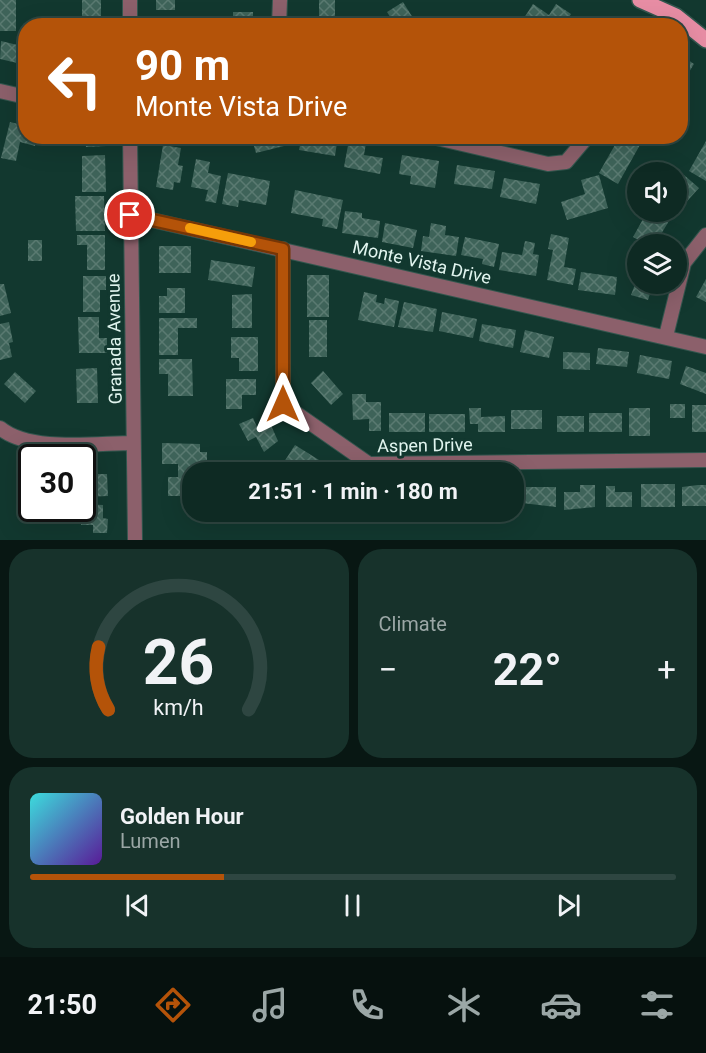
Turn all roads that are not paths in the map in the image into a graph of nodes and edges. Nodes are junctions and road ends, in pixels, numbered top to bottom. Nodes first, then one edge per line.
1 (130, 0) edge
2 (280, 0) edge
3 (649, 2) edge
4 (130, 18) edge
5 (279, 18) edge
6 (668, 18) edge
7 (688, 30) edge
8 (706, 40) edge
9 (0, 91) edge
10 (18, 95) edge
11 (130, 144) edge
12 (462, 144) edge
13 (581, 144) edge
14 (130, 215) junction
15 (706, 235) edge
16 (283, 249) junction
17 (666, 336) junction
18 (706, 347) edge
19 (0, 428) edge
20 (134, 443) junction
21 (706, 460) edge
22 (135, 540) edge

1 - 4 street
2 - 5 street
3 - 6 main road
7 - 8 main road
9 - 10 street
11 - 14 street, Granada Avenue
12 - 13 street
14 - 16 street, Monte Vista Drive
14 - 20 street, Granada Avenue
15 - 17 street
16 - 17 street, Monte Vista Drive
16 - 21 street, Aspen Drive
17 - 18 street, Monte Vista Drive
19 - 20 street
20 - 22 street, Granada Avenue

